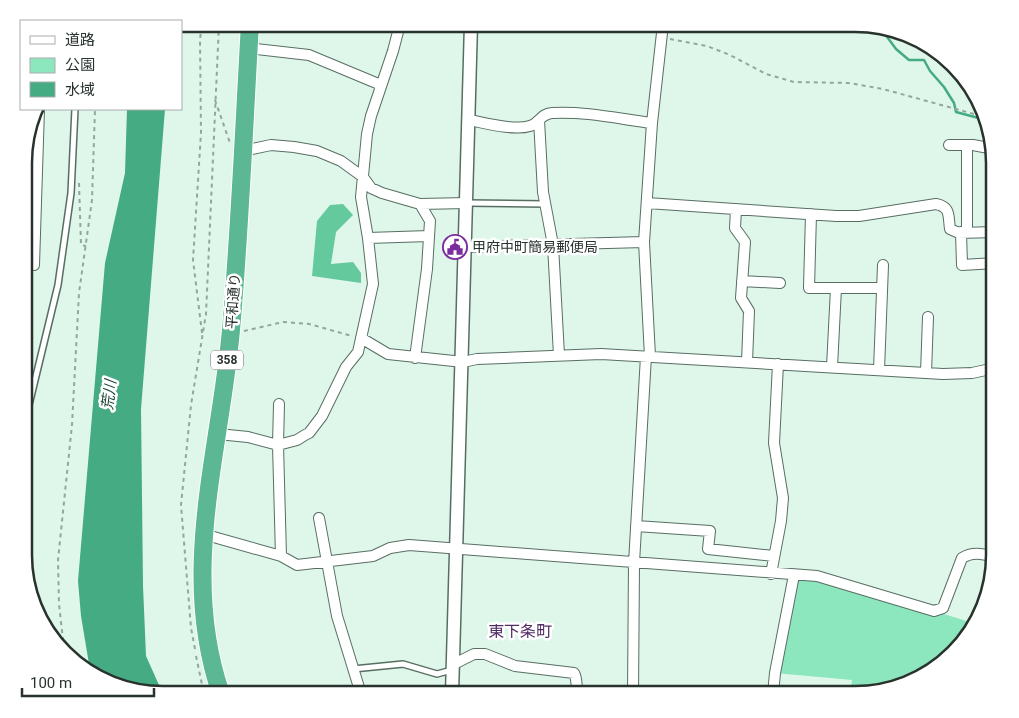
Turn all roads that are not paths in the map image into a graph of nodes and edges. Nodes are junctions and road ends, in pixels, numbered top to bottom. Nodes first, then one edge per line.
1 (249, 33) edge
2 (398, 33) edge
3 (471, 33) edge
4 (662, 33) edge
5 (248, 48) junction
6 (381, 85) junction
7 (75, 110) edge
8 (469, 120) junction
9 (539, 120) junction
10 (652, 123) junction
11 (38, 126) edge
12 (950, 145) dead end
13 (967, 145) junction
14 (985, 148) edge
15 (243, 151) junction
16 (363, 177) junction
17 (33, 194) edge
18 (467, 203) junction
19 (647, 203) junction
20 (420, 204) junction
21 (546, 204) junction
22 (736, 209) junction
23 (811, 214) junction
24 (964, 232) junction
25 (986, 232) edge
26 (429, 236) junction
27 (368, 238) junction
28 (644, 242) junction
29 (553, 245) junction
30 (466, 247) junction
31 (33, 258) edge
32 (986, 264) edge
33 (34, 265) dead end
34 (883, 265) dead end
35 (742, 281) junction
36 (780, 283) dead end
37 (836, 288) junction
38 (882, 288) junction
39 (928, 316) dead end
40 (361, 338) junction
41 (559, 355) junction
42 (648, 356) junction
43 (415, 358) junction
44 (463, 362) junction
45 (747, 362) junction
46 (778, 364) junction
47 (832, 367) junction
48 (879, 370) junction
49 (986, 370) edge
50 (926, 373) junction
51 (33, 388) edge
52 (279, 404) dead end
53 (218, 434) junction
54 (278, 445) junction
55 (319, 518) dead end
56 (636, 526) junction
57 (203, 534) junction
58 (457, 548) junction
59 (986, 555) edge
60 (281, 556) junction
61 (774, 556) junction
62 (327, 562) junction
63 (634, 563) junction
64 (771, 574) junction
65 (794, 575) junction
66 (452, 668) junction
67 (353, 669) junction
68 (219, 685) edge
69 (358, 685) edge
70 (452, 685) edge
71 (576, 686) edge
72 (633, 686) edge
73 (774, 686) edge

1 - 5 highway, 平和通り / 358
2 - 6 street
3 - 8 street
4 - 10 street
5 - 6 street
5 - 15 highway, 平和通り / 358
6 - 16 street
7 - 51 lane
8 - 9 street
8 - 18 street
9 - 10 street
9 - 21 street
10 - 19 street
11 - 17 street
12 - 13 street
13 - 14 street
13 - 24 street
15 - 16 street
15 - 53 highway, 平和通り / 358
16 - 20 street
16 - 27 street
18 - 20 street
18 - 21 lane
18 - 30 street
19 - 22 street
19 - 28 street
20 - 26 street
21 - 29 street
22 - 23 street
22 - 35 street
23 - 24 street
23 - 37 street
24 - 25 street
24 - 32 street
26 - 27 street
26 - 43 street
27 - 40 street
28 - 29 street
28 - 42 street
29 - 30 street
29 - 41 street
30 - 44 street
31 - 33 street
34 - 38 street
35 - 36 street
35 - 45 street
37 - 38 street
37 - 47 street
38 - 48 street
39 - 50 street
40 - 43 street
40 - 54 street
41 - 42 street
41 - 44 street
42 - 45 street
42 - 56 street
43 - 44 street
44 - 58 street
45 - 46 street
46 - 47 street
46 - 61 street
47 - 48 street
48 - 50 street
49 - 50 street
52 - 54 street
53 - 54 street
53 - 57 highway, 平和通り / 358
54 - 60 street
55 - 62 street
56 - 61 street
56 - 63 street
57 - 60 street
57 - 68 highway, 平和通り / 358
58 - 62 street
58 - 63 street
58 - 66 street
59 - 65 street
60 - 62 street
61 - 64 street
62 - 67 street
63 - 64 street
63 - 72 street
64 - 65 street
65 - 73 street
66 - 67 lane
66 - 70 street
66 - 71 street
67 - 69 street

